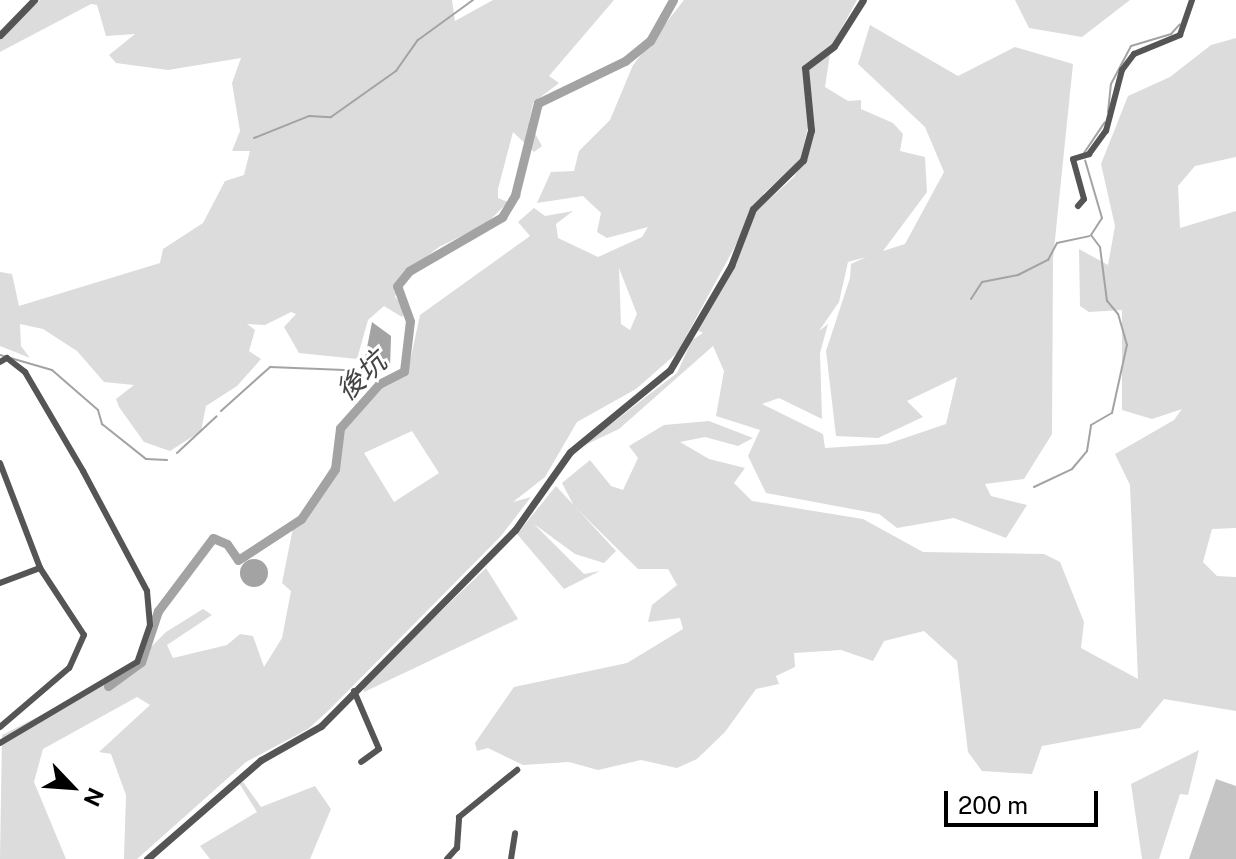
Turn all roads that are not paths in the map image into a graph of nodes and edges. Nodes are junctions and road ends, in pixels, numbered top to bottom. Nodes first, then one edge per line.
1 (34, 0) edge
2 (863, 0) edge
3 (1192, 0) edge
4 (0, 35) edge
5 (1078, 206) dead end
6 (0, 362) edge
7 (0, 463) edge
8 (40, 568) junction
9 (0, 583) edge
10 (354, 691) junction
11 (0, 727) edge
12 (0, 743) edge
13 (361, 762) dead end
14 (517, 770) dead end
15 (515, 833) dead end
16 (147, 859) edge
17 (447, 859) edge
18 (511, 859) edge

1 - 4 street
2 - 10 street
3 - 5 street
6 - 12 street
7 - 8 street
8 - 9 street
8 - 11 street
10 - 13 street
10 - 16 street
14 - 17 street
15 - 18 street

